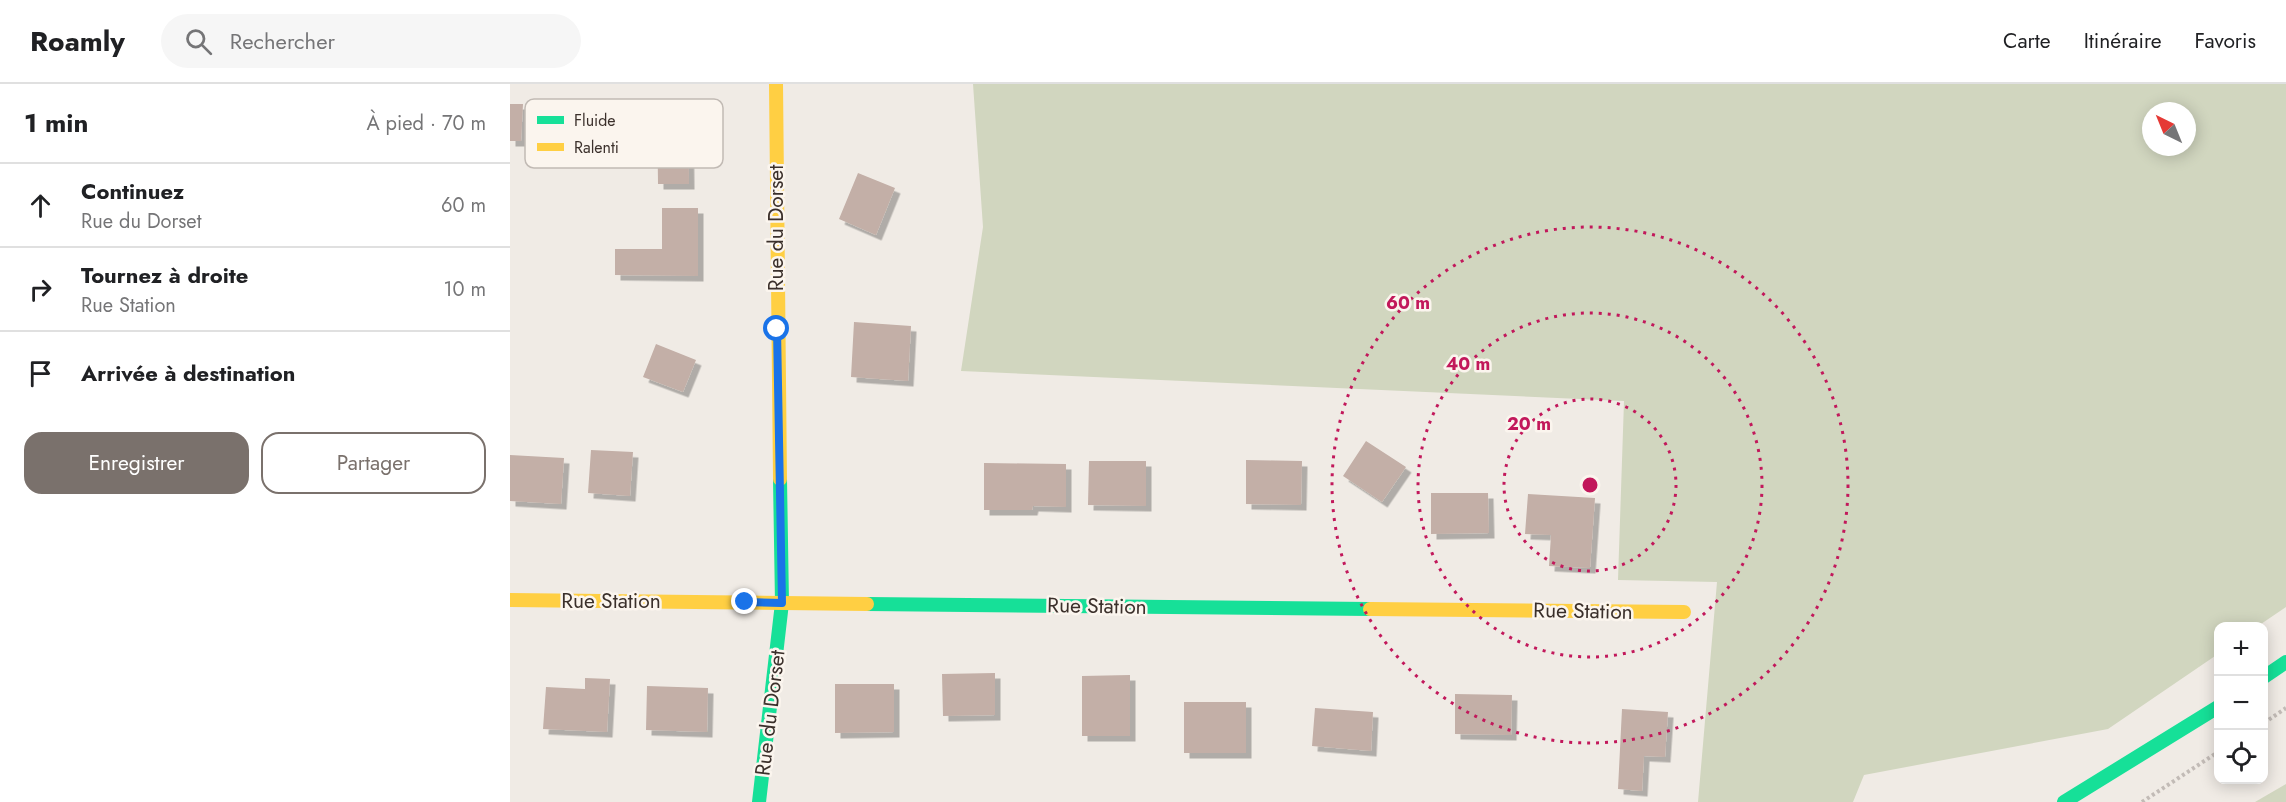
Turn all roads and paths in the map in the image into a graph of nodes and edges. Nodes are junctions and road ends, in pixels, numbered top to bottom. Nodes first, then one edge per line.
1 (776, 84) edge
2 (510, 600) edge
3 (782, 603) junction
4 (1684, 612) dead end
5 (2286, 662) edge
6 (2265, 676) edge
7 (2286, 708) edge
8 (2214, 710) edge
9 (2268, 720) edge
10 (2214, 755) edge
11 (759, 802) edge
12 (2064, 802) edge
13 (2142, 802) edge

1 - 3 street, Rue du Dorset
2 - 3 street, Rue Station
3 - 4 street, Rue Station
3 - 11 street, Rue du Dorset
5 - 6 street
7 - 9 path
8 - 12 street
10 - 13 path

